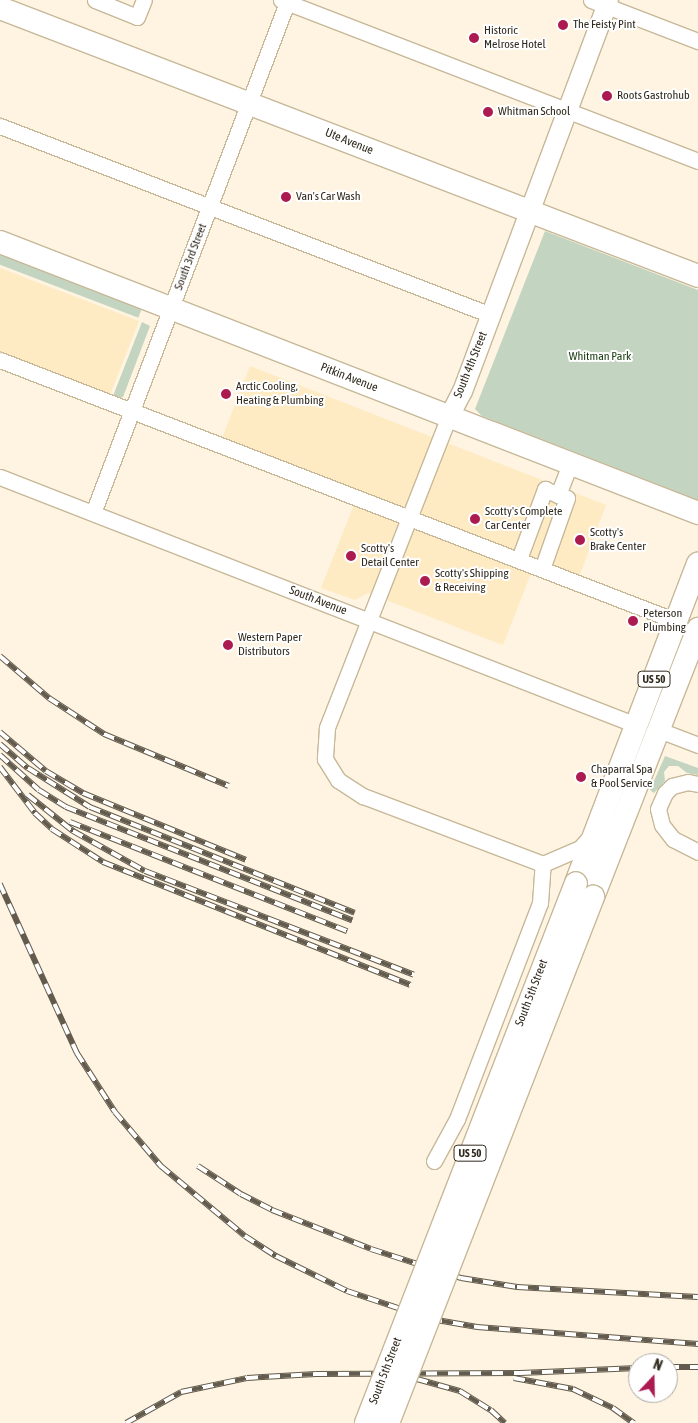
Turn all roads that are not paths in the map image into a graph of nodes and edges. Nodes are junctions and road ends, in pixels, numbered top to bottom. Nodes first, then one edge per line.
1 (94, 0) edge
2 (144, 0) edge
3 (285, 1) edge
4 (602, 2) edge
5 (0, 8) edge
6 (698, 41) edge
7 (249, 103) junction
8 (566, 109) junction
9 (0, 126) edge
10 (698, 160) edge
11 (210, 207) junction
12 (527, 212) junction
13 (0, 242) edge
14 (698, 276) edge
15 (171, 308) junction
16 (491, 315) junction
17 (0, 360) edge
18 (132, 411) junction
19 (449, 416) junction
20 (570, 464) junction
21 (0, 477) edge
22 (558, 495) junction
23 (93, 513) junction
24 (698, 513) edge
25 (408, 518) junction
26 (518, 559) junction
27 (698, 563) edge
28 (542, 569) junction
29 (369, 621) junction
30 (674, 628) junction
31 (698, 629) edge
32 (636, 725) junction
33 (659, 730) junction
34 (698, 744) edge
35 (698, 784) edge
36 (598, 825) junction
37 (698, 852) edge
38 (543, 864) junction
39 (434, 1161) dead end
40 (366, 1423) edge
41 (388, 1423) edge

1 - 2 street
3 - 7 street, South 3rd Street
3 - 8 street
4 - 6 street
4 - 8 main road, South 4th Street
5 - 7 highway, Ute Avenue
7 - 11 street, South 3rd Street
7 - 12 highway, Ute Avenue
8 - 10 street
8 - 12 main road, South 4th Street
9 - 11 street
11 - 15 street, South 3rd Street
11 - 16 street
12 - 14 highway, Ute Avenue
12 - 16 main road, South 4th Street
13 - 15 highway, Pitkin Avenue
15 - 18 street, South 3rd Street
15 - 19 highway, Pitkin Avenue
16 - 19 main road, South 4th Street
17 - 18 street
18 - 23 street, South 3rd Street
18 - 25 street
19 - 20 highway, Pitkin Avenue
19 - 25 street, South 4th Street
20 - 22 street
20 - 24 highway, Pitkin Avenue
21 - 23 street, South Avenue
22 - 26 street
22 - 28 street
23 - 29 street, South Avenue
25 - 26 street
25 - 29 street, South 4th Street
26 - 28 street
27 - 30 highway, South 5th Street / US 50
28 - 30 street
29 - 32 street, South Avenue
29 - 38 street, South 4th Street
30 - 32 highway, South 5th Street / US 50
30 - 33 highway
31 - 33 highway, South 5th Street / US 50
32 - 36 highway, South 5th Street / US 50
33 - 34 street
33 - 41 highway, South 5th Street / US 50, bridge
35 - 37 street
36 - 38 street
36 - 40 highway, South 5th Street / US 50, bridge
38 - 39 street

